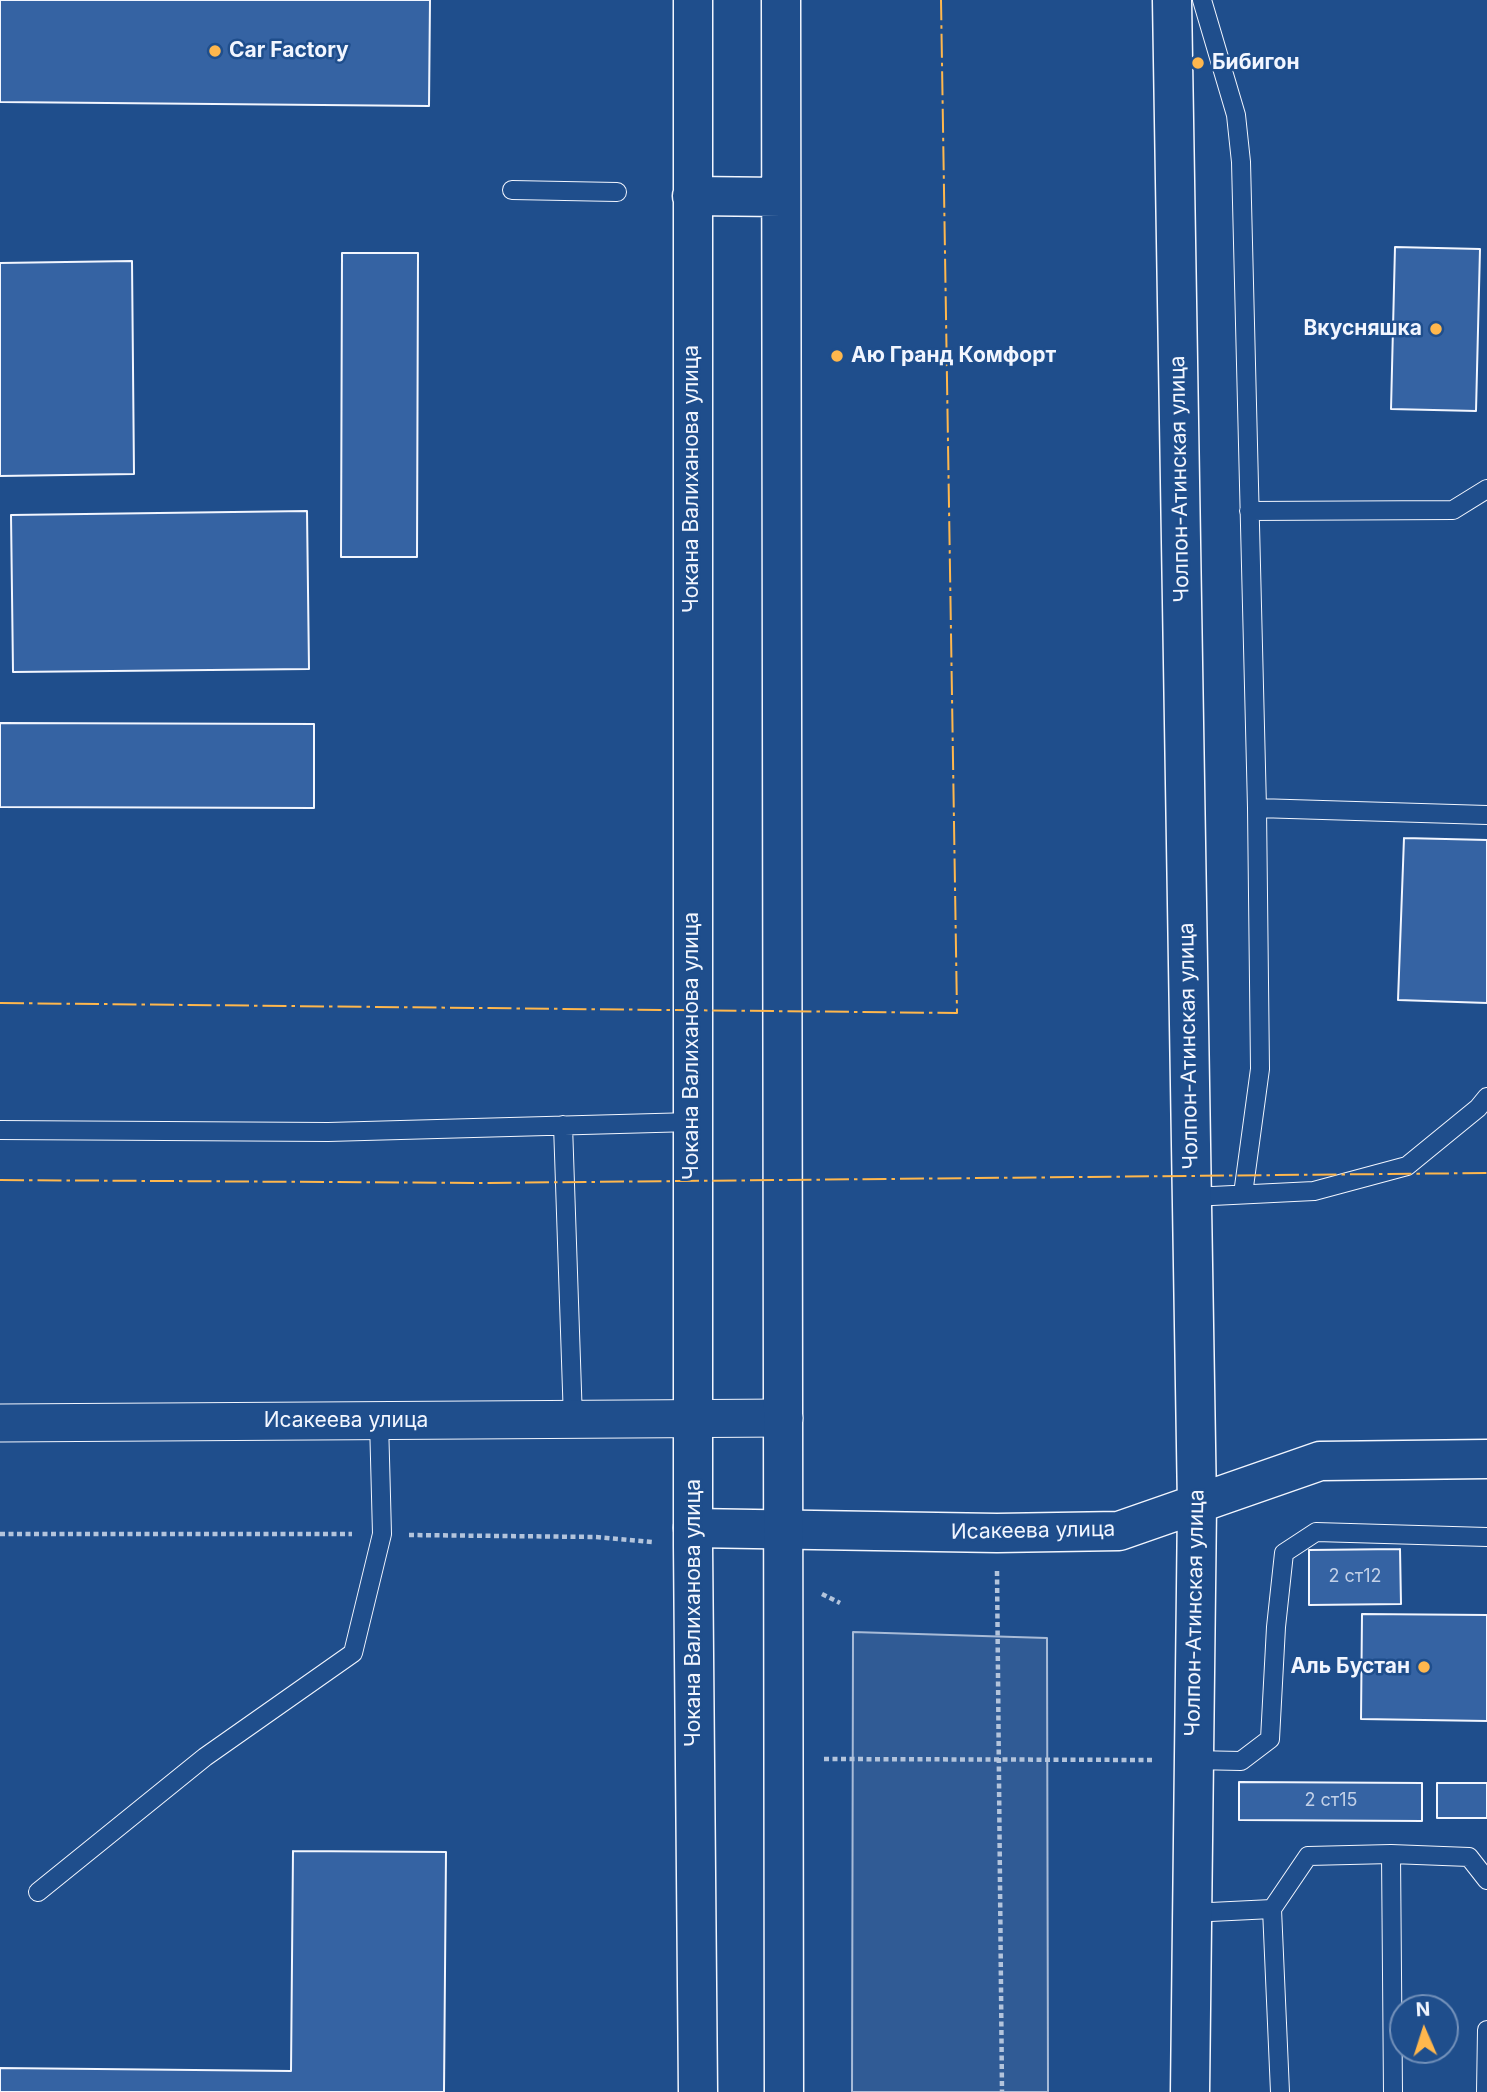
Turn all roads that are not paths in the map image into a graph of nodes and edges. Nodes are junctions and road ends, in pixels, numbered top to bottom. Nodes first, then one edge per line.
1 (693, 0) edge
2 (781, 0) edge
3 (1172, 0) edge
4 (1202, 0) edge
5 (512, 190) dead end
6 (617, 192) dead end
7 (692, 196) junction
8 (781, 197) junction
9 (1487, 489) edge
10 (1249, 511) junction
11 (1257, 808) junction
12 (1487, 815) edge
13 (1487, 1097) edge
14 (692, 1122) junction
15 (563, 1125) junction
16 (0, 1130) edge
17 (1243, 1194) junction
18 (1192, 1197) junction
19 (784, 1418) junction
20 (692, 1419) junction
21 (573, 1420) junction
22 (379, 1421) junction
23 (0, 1423) edge
24 (1487, 1459) edge
25 (1197, 1505) junction
26 (784, 1531) junction
27 (693, 1537) junction
28 (1487, 1537) edge
29 (1193, 1760) junction
30 (1391, 1854) junction
31 (1487, 1880) edge
32 (38, 1892) dead end
33 (1272, 1909) junction
34 (1190, 1913) junction
35 (1487, 2030) edge
36 (698, 2092) edge
37 (784, 2092) edge
38 (1190, 2092) edge
39 (1280, 2092) edge
40 (1393, 2092) edge
41 (1486, 2092) edge

1 - 7 main road, Чокана Валиханова улица
2 - 8 main road
3 - 18 main road, Чолпон-Атинская улица
4 - 10 lane
5 - 6 lane
7 - 8 main road
7 - 14 main road, Чокана Валиханова улица
8 - 19 main road
9 - 10 lane
10 - 11 lane
11 - 12 lane
11 - 17 lane
13 - 17 lane
14 - 15 lane
14 - 20 main road, Чокана Валиханова улица
15 - 16 lane
15 - 21 lane
17 - 18 lane
18 - 25 main road, Чолпон-Атинская улица
19 - 20 street, Исакеева улица
19 - 26 main road
20 - 21 street, Исакеева улица
20 - 27 main road, Чокана Валиханова улица
21 - 22 street, Исакеева улица
22 - 23 street, Исакеева улица
22 - 32 lane
24 - 25 main road, Исакеева улица
25 - 26 main road, Исакеева улица
25 - 29 main road, Чолпон-Атинская улица
26 - 27 main road, Исакеева улица
26 - 37 main road
27 - 36 main road, Чокана Валиханова улица
28 - 29 lane
29 - 34 main road, Чолпон-Атинская улица
30 - 31 lane
30 - 33 lane
30 - 40 lane
33 - 34 lane
33 - 39 lane
34 - 38 main road, Чолпон-Атинская улица
35 - 41 lane

